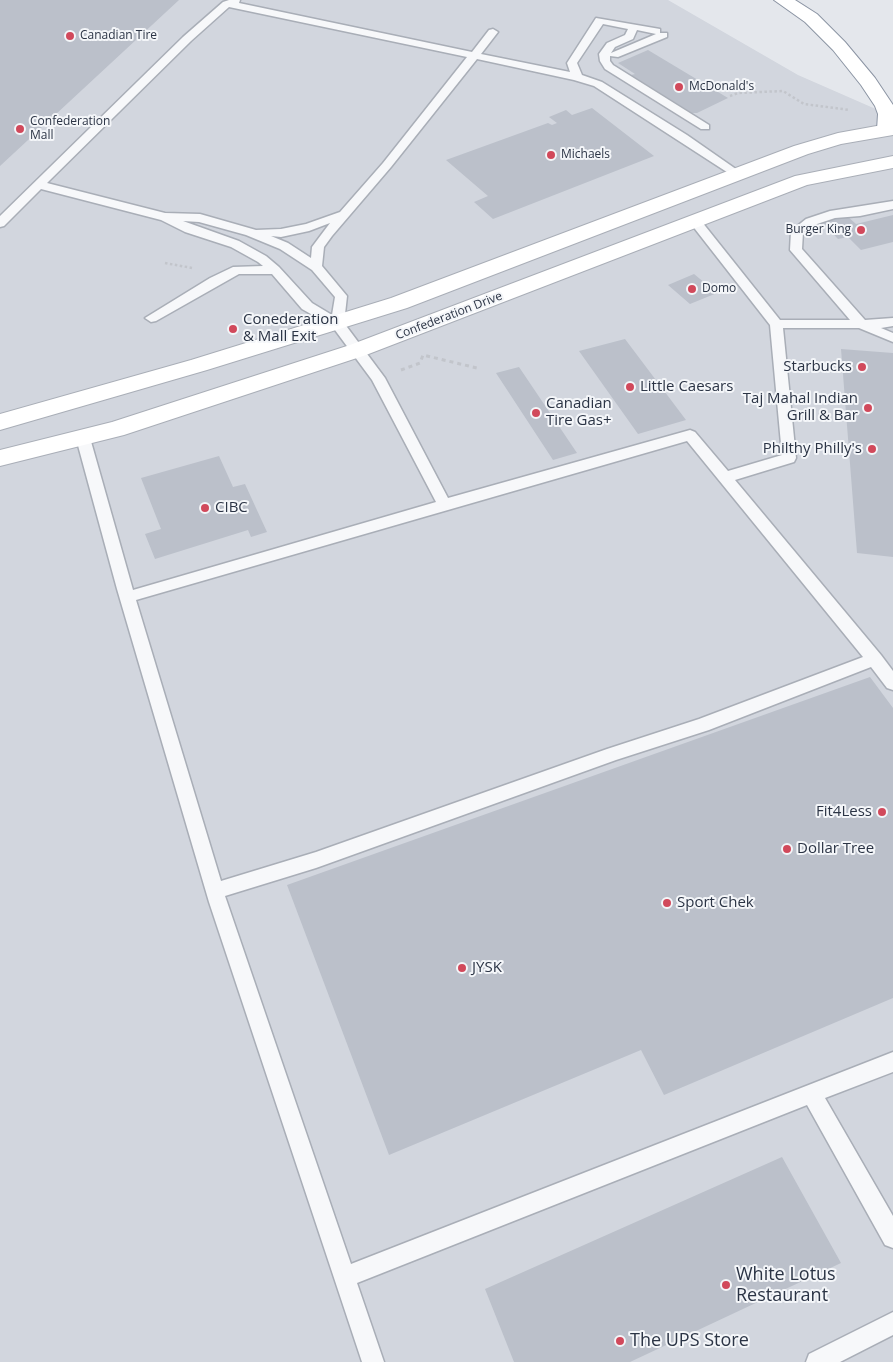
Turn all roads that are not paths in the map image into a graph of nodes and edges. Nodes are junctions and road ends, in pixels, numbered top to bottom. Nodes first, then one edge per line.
1 (783, 0) edge
2 (232, 2) edge
3 (634, 27) junction
4 (493, 32) dead end
5 (475, 56) junction
6 (604, 61) junction
7 (577, 77) junction
8 (889, 124) edge
9 (683, 137) junction
10 (893, 162) edge
11 (737, 174) junction
12 (39, 185) junction
13 (893, 205) edge
14 (343, 214) junction
15 (165, 217) junction
16 (694, 220) junction
17 (0, 223) edge
18 (250, 232) junction
19 (316, 267) junction
20 (275, 270) junction
21 (152, 318) dead end
22 (893, 322) edge
23 (337, 323) junction
24 (776, 324) junction
25 (861, 324) junction
26 (893, 338) edge
27 (358, 350) junction
28 (0, 422) edge
29 (83, 438) junction
30 (0, 458) edge
31 (726, 477) junction
32 (444, 504) junction
33 (128, 597) junction
34 (875, 660) junction
35 (893, 683) edge
36 (215, 891) junction
37 (893, 1062) edge
38 (811, 1093) junction
39 (893, 1237) edge
40 (344, 1277) junction
41 (893, 1323) edge
42 (373, 1362) edge
43 (818, 1362) edge

1 - 8 main road
2 - 5 lane
2 - 12 lane
3 - 6 lane
3 - 6 lane
3 - 7 lane
4 - 5 lane
5 - 7 lane
5 - 14 lane
6 - 9 lane
7 - 9 lane
8 - 11 main road, Confederation Drive
9 - 11 lane
10 - 16 main road, Confederation Drive
11 - 23 main road, Confederation Drive
12 - 15 lane
12 - 17 lane
13 - 25 lane
14 - 18 lane
14 - 19 lane
15 - 18 lane
15 - 20 lane
16 - 24 lane
16 - 27 main road, Confederation Drive
18 - 19 lane
19 - 23 lane
20 - 21 lane
20 - 23 lane
22 - 25 lane
23 - 27 lane
23 - 28 main road, Confederation Drive
24 - 25 lane
24 - 31 lane
25 - 26 lane
27 - 29 main road, Confederation Drive
27 - 32 lane
29 - 30 main road, Confederation Drive
29 - 33 lane
31 - 32 lane
31 - 34 lane
32 - 33 lane
33 - 36 lane
34 - 35 lane
34 - 36 lane
36 - 40 lane
37 - 38 lane
38 - 39 lane
38 - 40 lane
40 - 42 lane
41 - 43 lane

